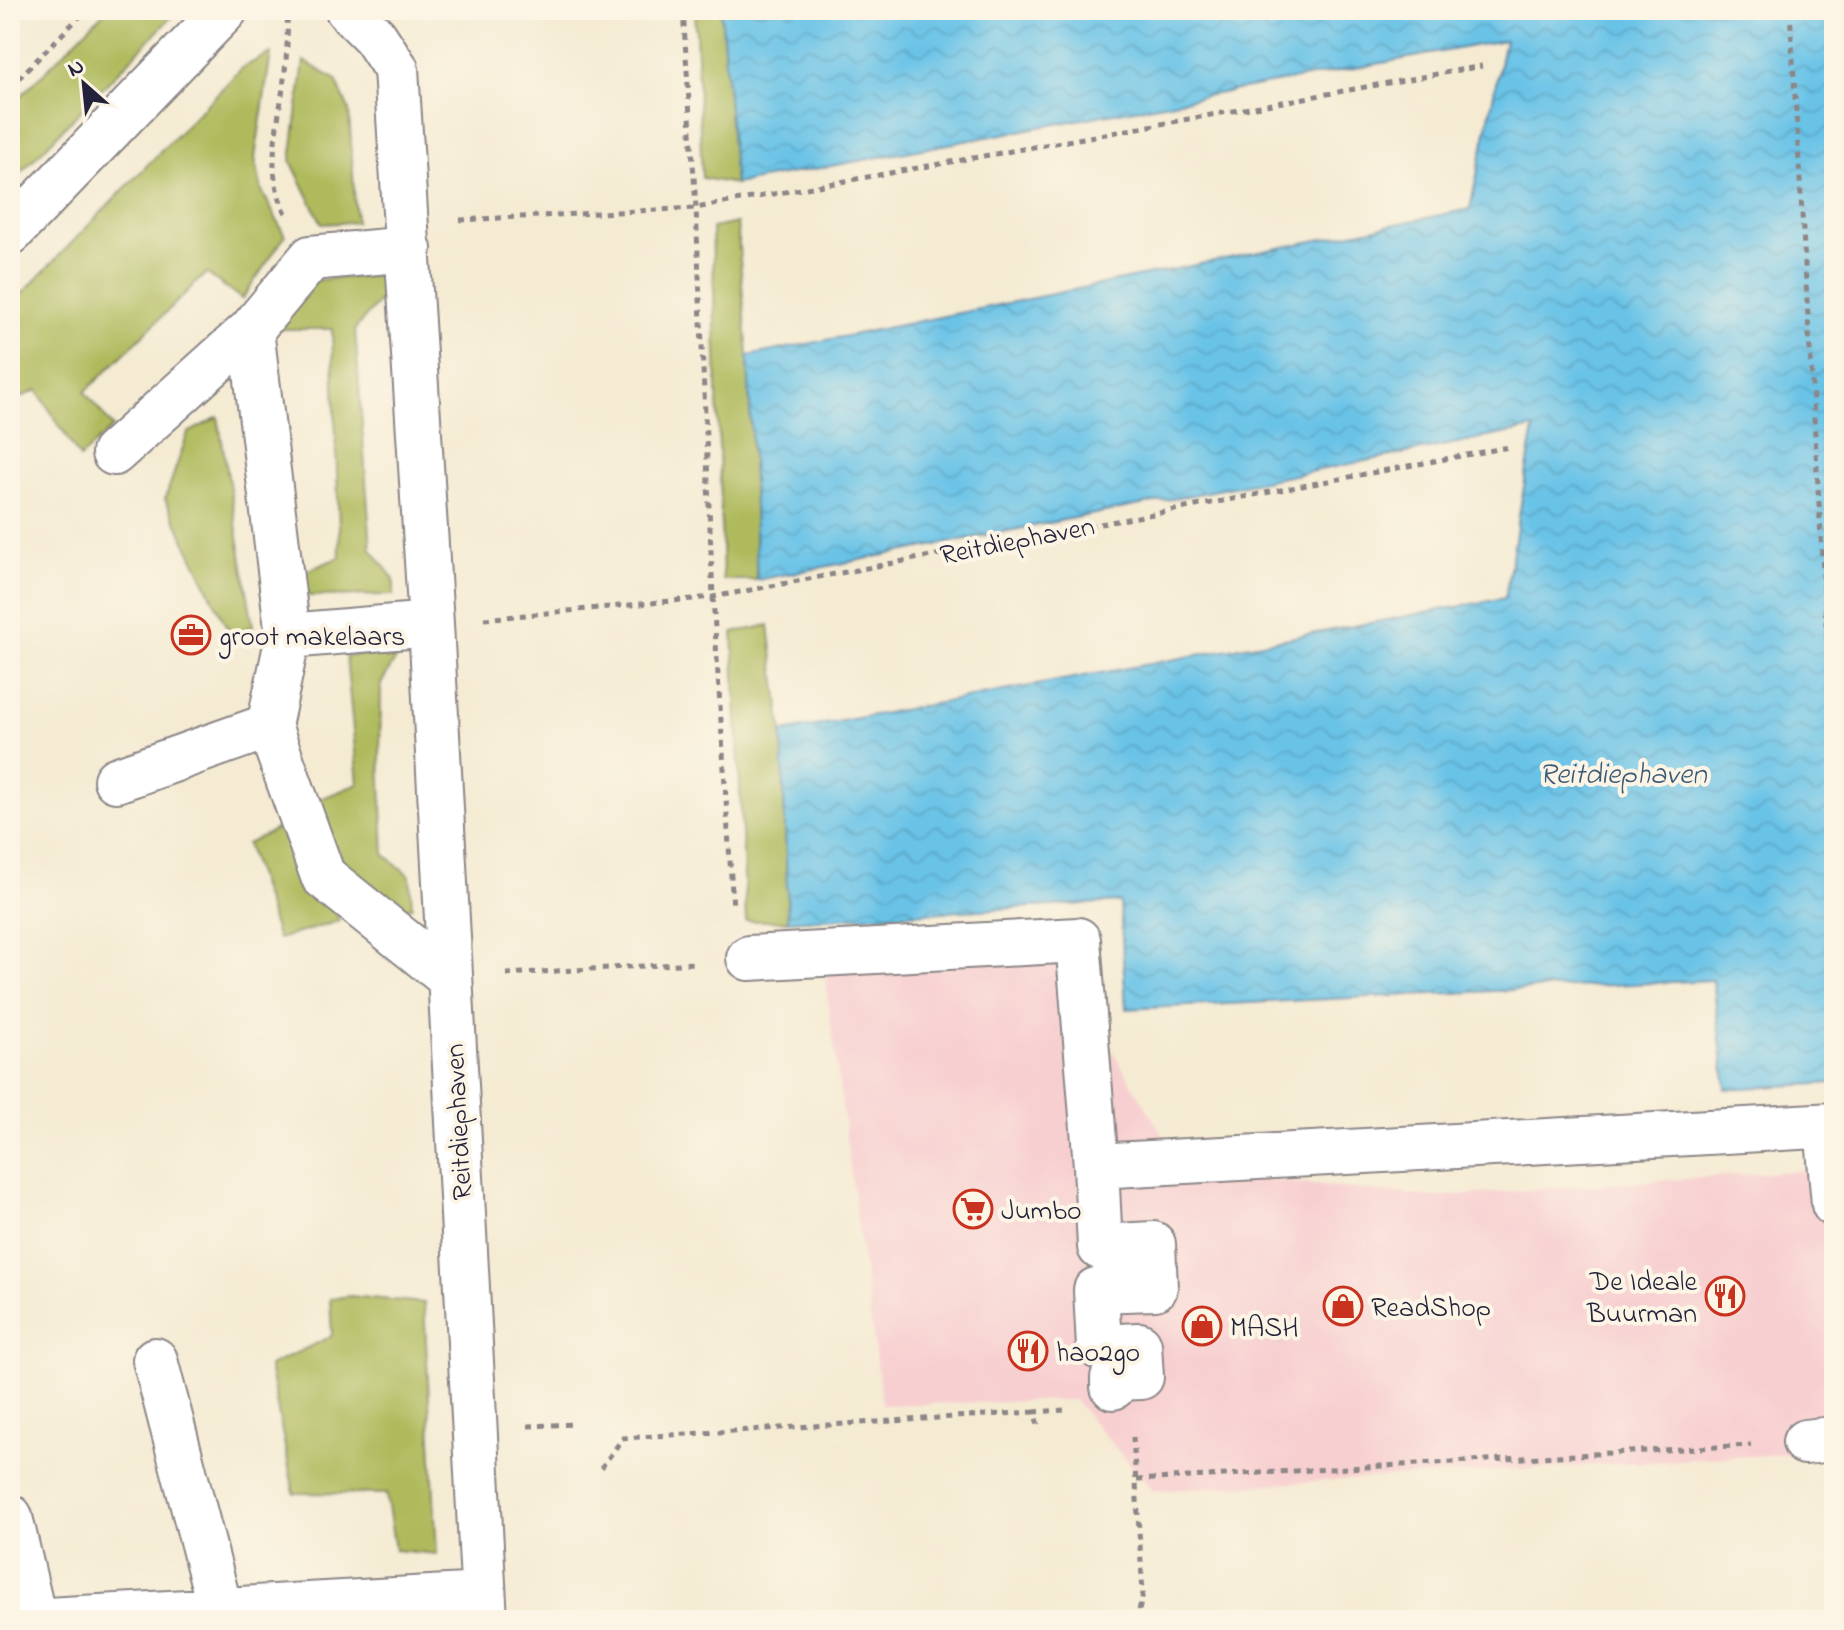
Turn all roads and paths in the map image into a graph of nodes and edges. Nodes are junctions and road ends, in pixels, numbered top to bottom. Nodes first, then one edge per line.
1 (86, 10) edge
2 (225, 10) edge
3 (287, 10) edge
4 (348, 10) edge
5 (683, 10) edge
6 (1790, 10) edge
7 (1482, 66) dead end
8 (10, 87) edge
9 (696, 208) junction
10 (10, 233) edge
11 (408, 236) junction
12 (311, 258) junction
13 (251, 330) junction
14 (1509, 447) dead end
15 (114, 453) dead end
16 (713, 597) junction
17 (431, 624) junction
18 (288, 636) junction
19 (269, 726) junction
20 (1834, 758) edge
21 (116, 780) dead end
22 (743, 959) junction
23 (450, 978) junction
24 (1830, 1125) edge
25 (1096, 1166) junction
26 (1834, 1204) edge
27 (155, 1360) dead end
28 (1123, 1405) joint
29 (1038, 1425) dead end
30 (1820, 1441) edge
31 (601, 1468) dead end
32 (1137, 1480) junction
33 (10, 1517) edge
34 (484, 1607) edge
35 (220, 1609) junction
36 (1138, 1615) dead end
37 (34, 1620) edge
38 (47, 1620) edge

1 - 8 path
2 - 10 street
3 - 12 path
4 - 11 street, Reitdiephaven
5 - 9 path
6 - 20 path
7 - 9 path
9 - 11 path
9 - 16 path
11 - 12 street
11 - 17 street, Reitdiephaven
12 - 13 street
13 - 15 street
13 - 18 street
14 - 16 path, Reitdiephaven
16 - 17 path, Reitdiephaven
16 - 22 path
17 - 18 street
17 - 23 street, Reitdiephaven
18 - 19 street
19 - 21 street
19 - 23 street
22 - 23 path
22 - 25 street
23 - 34 street, Reitdiephaven
24 - 25 street
24 - 26 street
25 - 28 street
27 - 35 street
28 - 32 path
29 - 31 path
30 - 32 path
32 - 36 path
33 - 37 street
34 - 35 street
35 - 38 street

